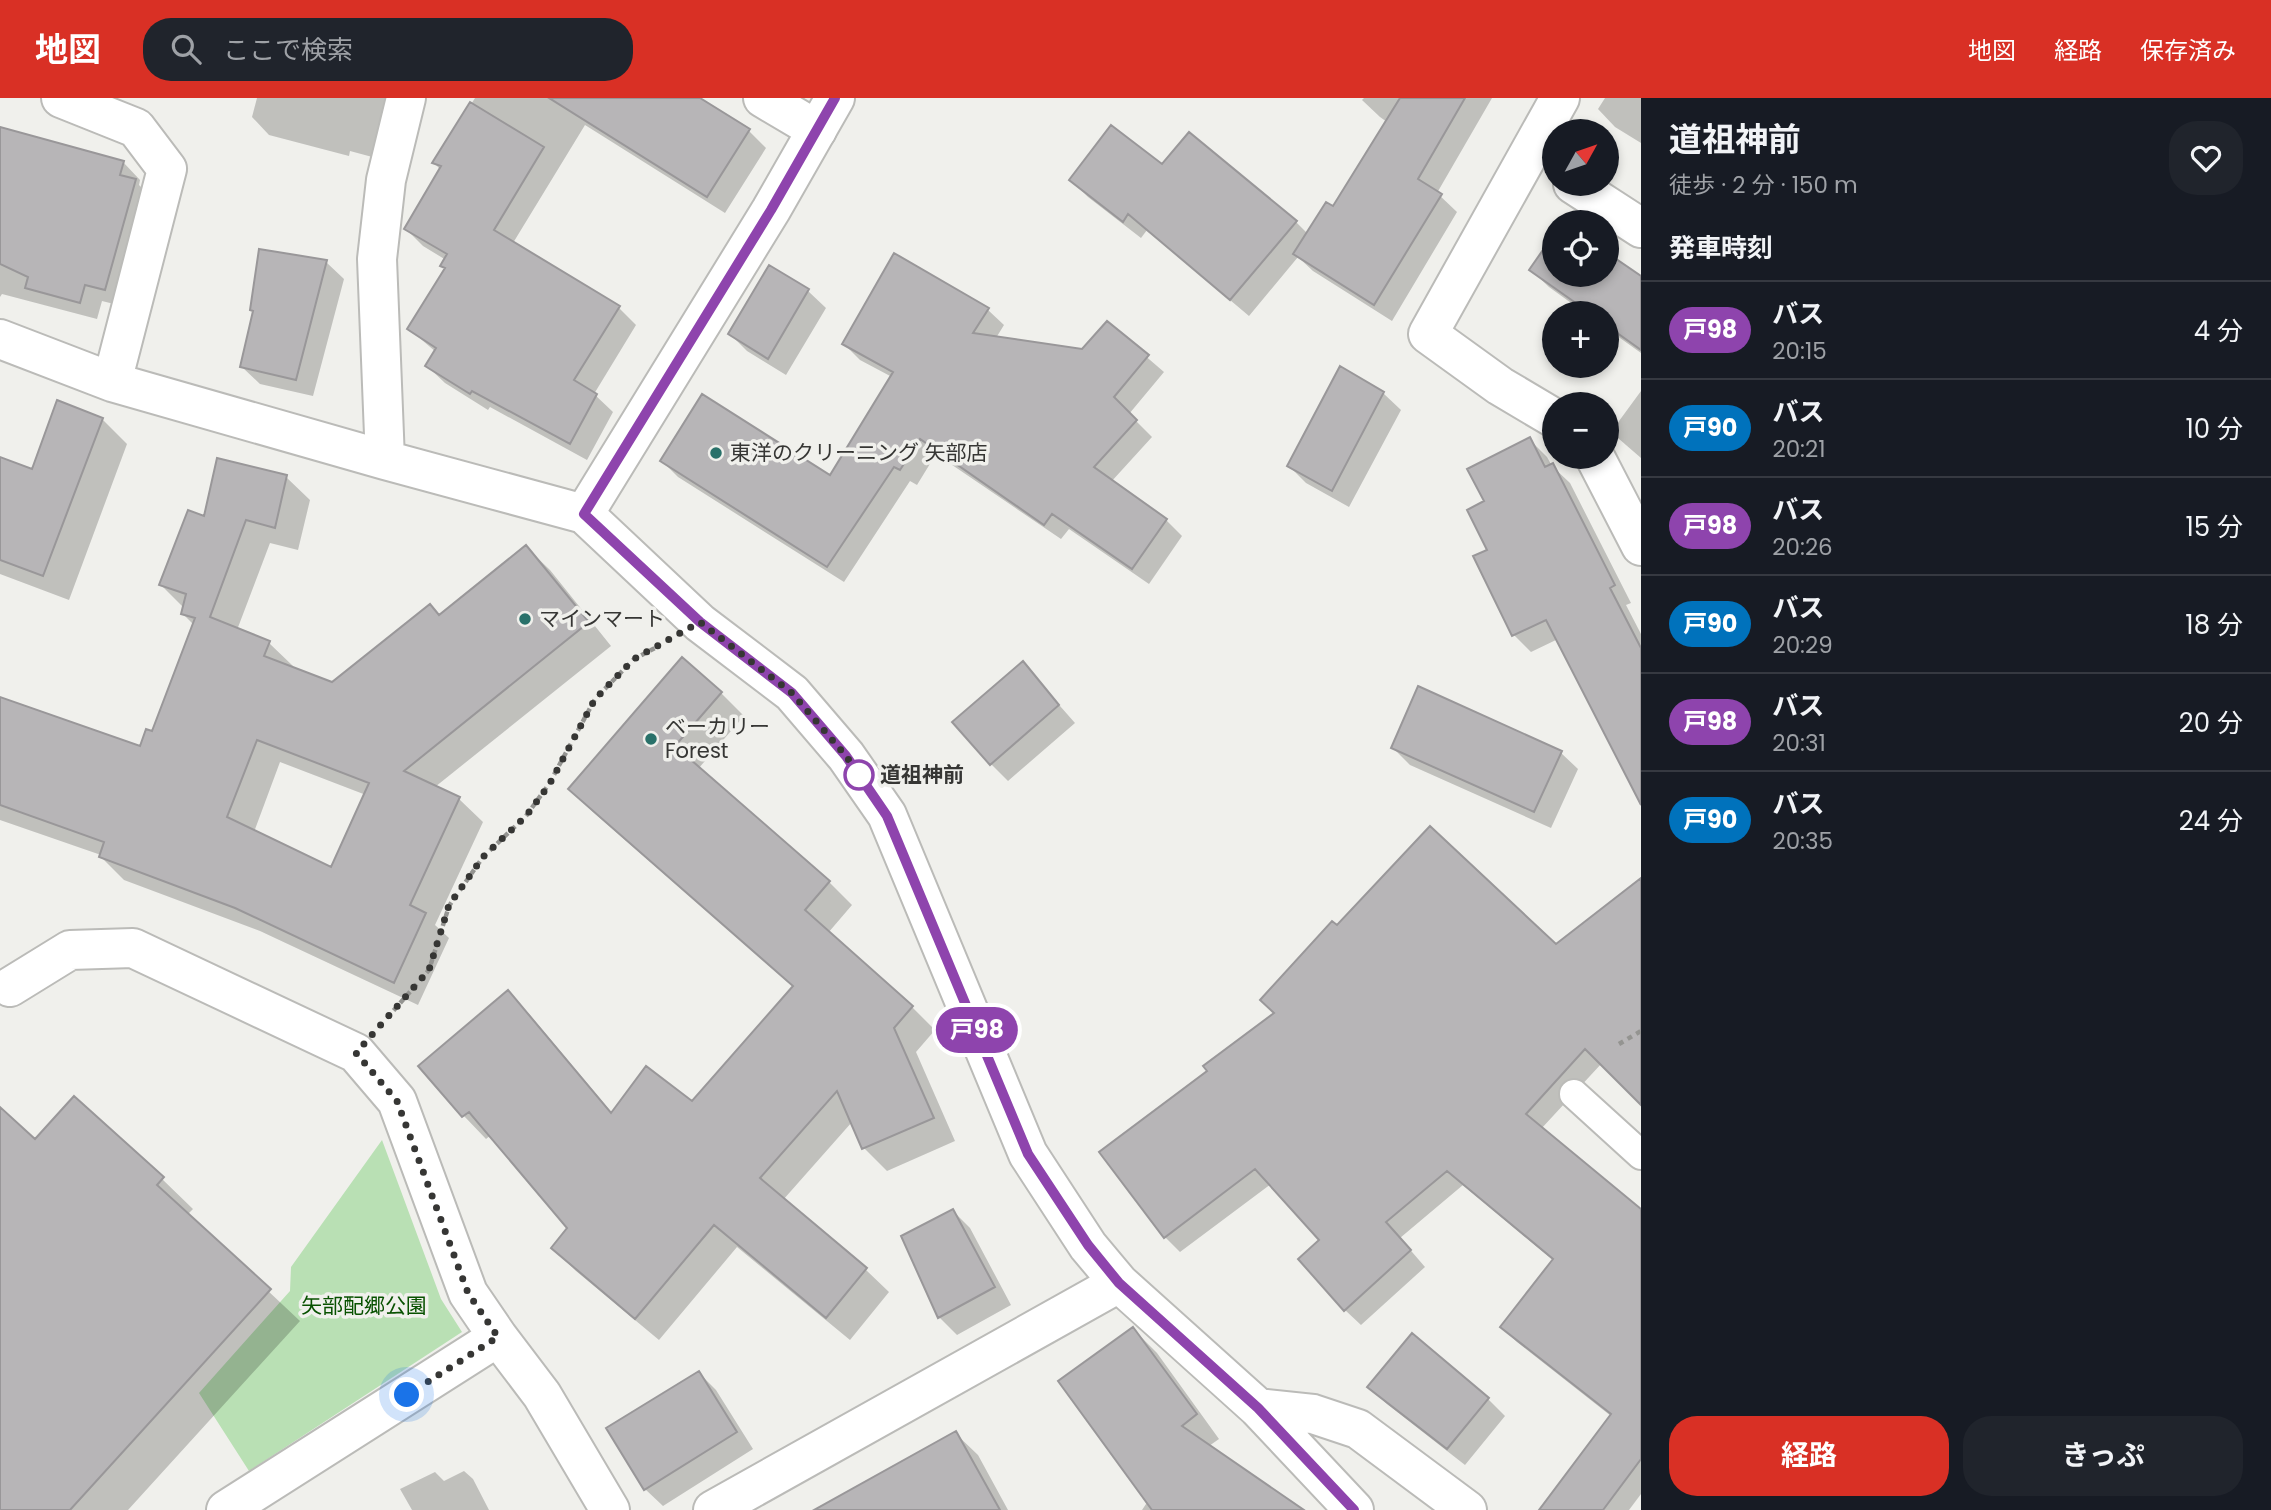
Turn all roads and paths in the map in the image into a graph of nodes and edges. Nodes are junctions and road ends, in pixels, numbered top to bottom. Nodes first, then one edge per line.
1 (61, 98) edge
2 (406, 98) edge
3 (763, 98) edge
4 (1560, 98) edge
5 (826, 114) edge
6 (1541, 163) edge
7 (1592, 196) edge
8 (1641, 228) edge
9 (0, 339) edge
10 (112, 382) junction
11 (1542, 411) edge
12 (385, 460) junction
13 (1601, 469) edge
14 (584, 514) junction
15 (1641, 546) edge
16 (700, 622) junction
17 (10, 987) dead end
18 (1641, 1031) edge
19 (1619, 1044) dead end
20 (356, 1053) junction
21 (1574, 1094) dead end
22 (1641, 1155) edge
23 (1119, 1283) junction
24 (498, 1337) junction
25 (1258, 1408) junction
26 (226, 1510) edge
27 (610, 1510) edge
28 (713, 1510) edge
29 (1354, 1510) edge
30 (1466, 1510) edge

1 - 10 street
2 - 12 street
3 - 5 street
4 - 6 street
5 - 14 street
6 - 11 street
7 - 8 street
9 - 10 street
10 - 12 street
12 - 14 street
13 - 15 street
14 - 16 street
16 - 20 path
16 - 23 street
17 - 20 street
18 - 19 path
20 - 24 street
21 - 22 lane
23 - 25 street
23 - 28 street
24 - 26 street
24 - 27 street
25 - 29 street
25 - 30 street

